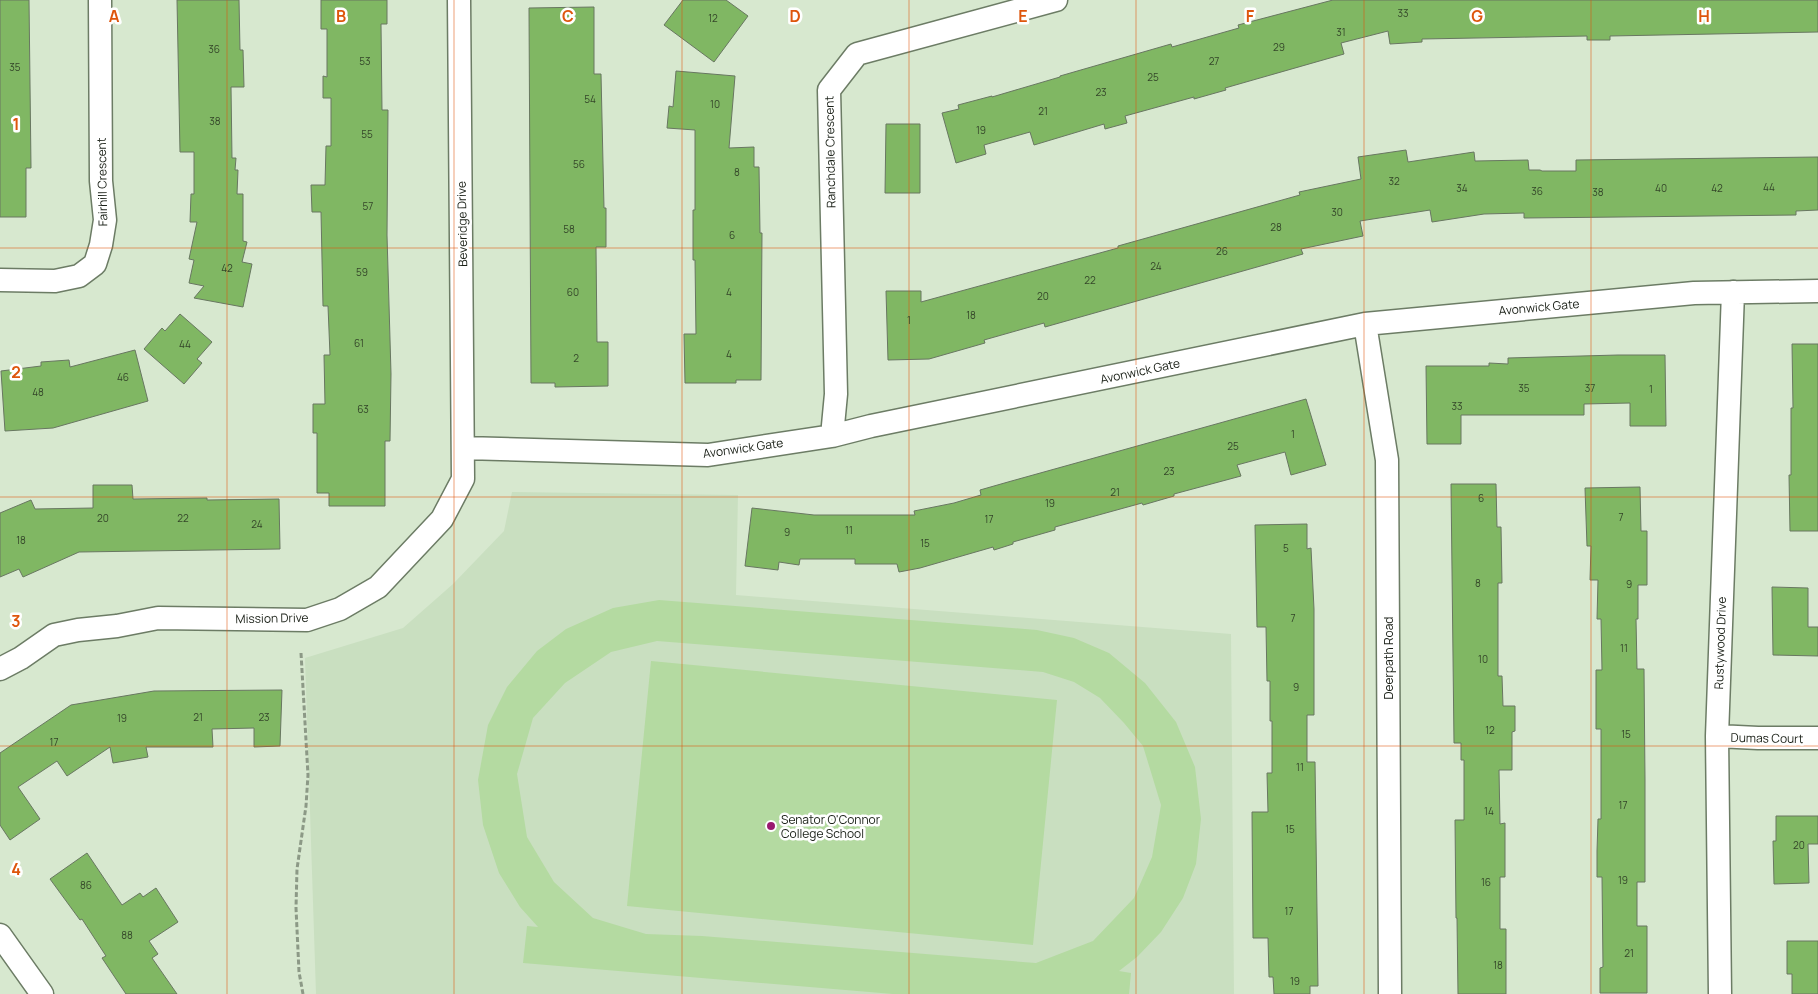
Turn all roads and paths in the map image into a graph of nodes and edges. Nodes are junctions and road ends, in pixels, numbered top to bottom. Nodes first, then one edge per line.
1 (100, 0) edge
2 (459, 0) edge
3 (1056, 0) edge
4 (0, 280) edge
5 (1818, 291) edge
6 (1733, 292) junction
7 (1365, 324) junction
8 (832, 436) junction
9 (464, 448) junction
10 (301, 653) dead end
11 (0, 669) edge
12 (1717, 736) junction
13 (1818, 738) edge
14 (0, 935) edge
15 (42, 994) edge
16 (303, 994) edge
17 (1390, 994) edge
18 (1720, 994) edge

1 - 4 street, Fairhill Crescent
2 - 9 street, Beveridge Drive
3 - 8 street, Ranchdale Crescent
5 - 6 street, Avonwick Gate
6 - 7 street, Avonwick Gate
6 - 12 street, Rustywood Drive
7 - 8 street, Avonwick Gate
7 - 17 street, Deerpath Road
8 - 9 street, Avonwick Gate
9 - 11 street, Mission Drive
10 - 16 path
12 - 13 street, Dumas Court
12 - 18 street, Rustywood Drive
14 - 15 street

